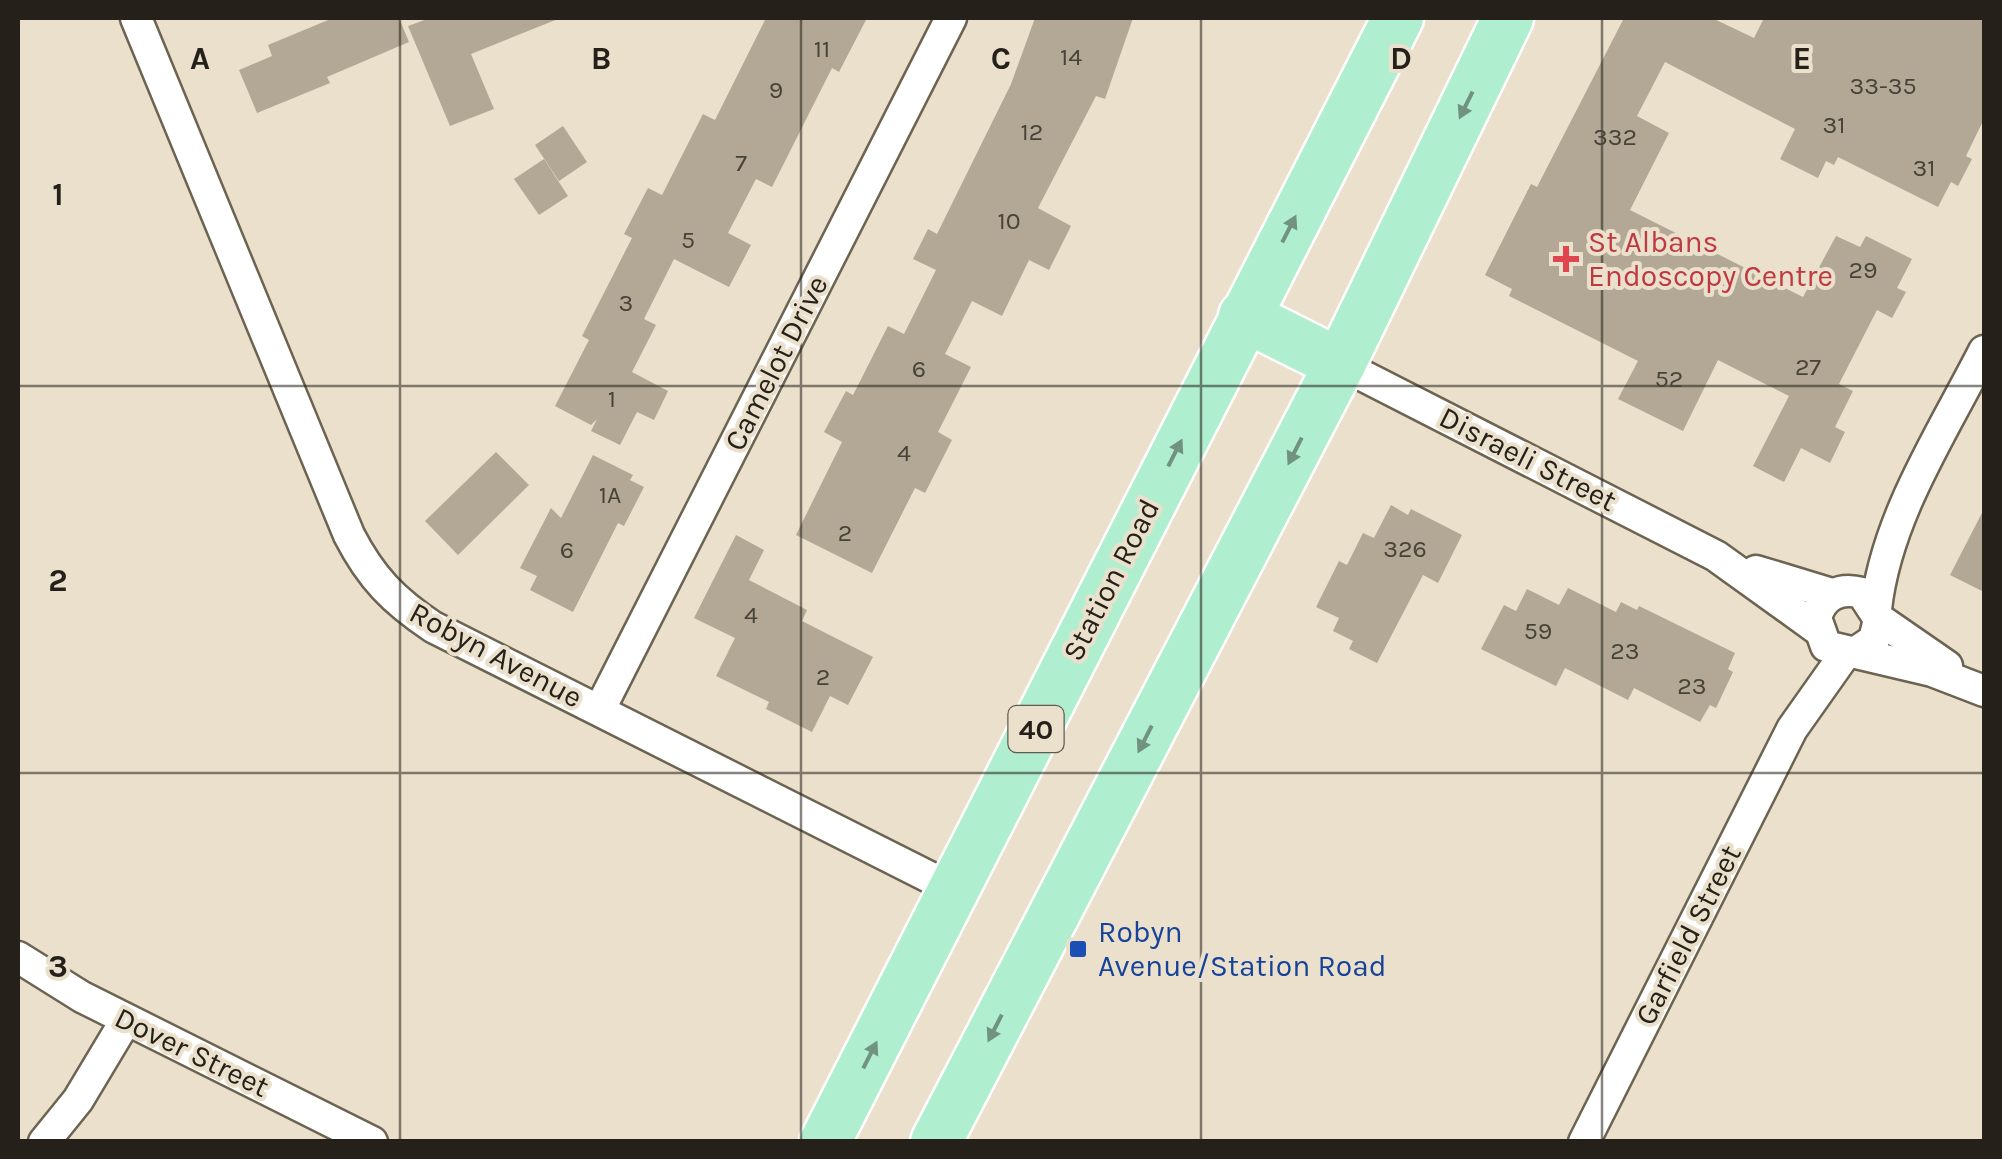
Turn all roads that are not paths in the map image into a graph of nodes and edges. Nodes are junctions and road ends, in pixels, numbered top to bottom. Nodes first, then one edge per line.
1 (951, 18) edge
2 (1398, 18) edge
3 (1508, 18) edge
4 (147, 21) edge
5 (1244, 316) junction
6 (1984, 351) edge
7 (1340, 364) junction
8 (1902, 513) junction
9 (1716, 556) junction
10 (1837, 592) junction
11 (1878, 614) junction
12 (1834, 643) junction
13 (1979, 688) edge
14 (600, 709) junction
15 (954, 890) junction
16 (18, 957) edge
17 (126, 1020) junction
18 (44, 1142) edge
19 (372, 1142) edge
20 (825, 1142) edge
21 (936, 1142) edge
22 (1584, 1142) edge

1 - 14 street, Camelot Drive
5 -> 2 main road, Station Road / 40
3 -> 7 main road
4 - 14 street, Robyn Avenue
5 - 7 main road
15 -> 5 main road, Station Road / 40
6 - 8 street
7 - 9 street, Disraeli Street
7 -> 21 main road
8 - 10 street
8 - 11 street
9 - 10 street, Disraeli Street
9 - 12 street, Disraeli Street
10 - 11 street
10 - 12 street
11 - 12 street
11 - 13 street, Disraeli Street
12 - 13 street, Disraeli Street
12 - 22 street, Garfield Street
14 - 15 street, Robyn Avenue
20 -> 15 main road, Station Road / 40
16 - 17 street, Dover Street
17 - 18 street
17 - 19 street, Dover Street

